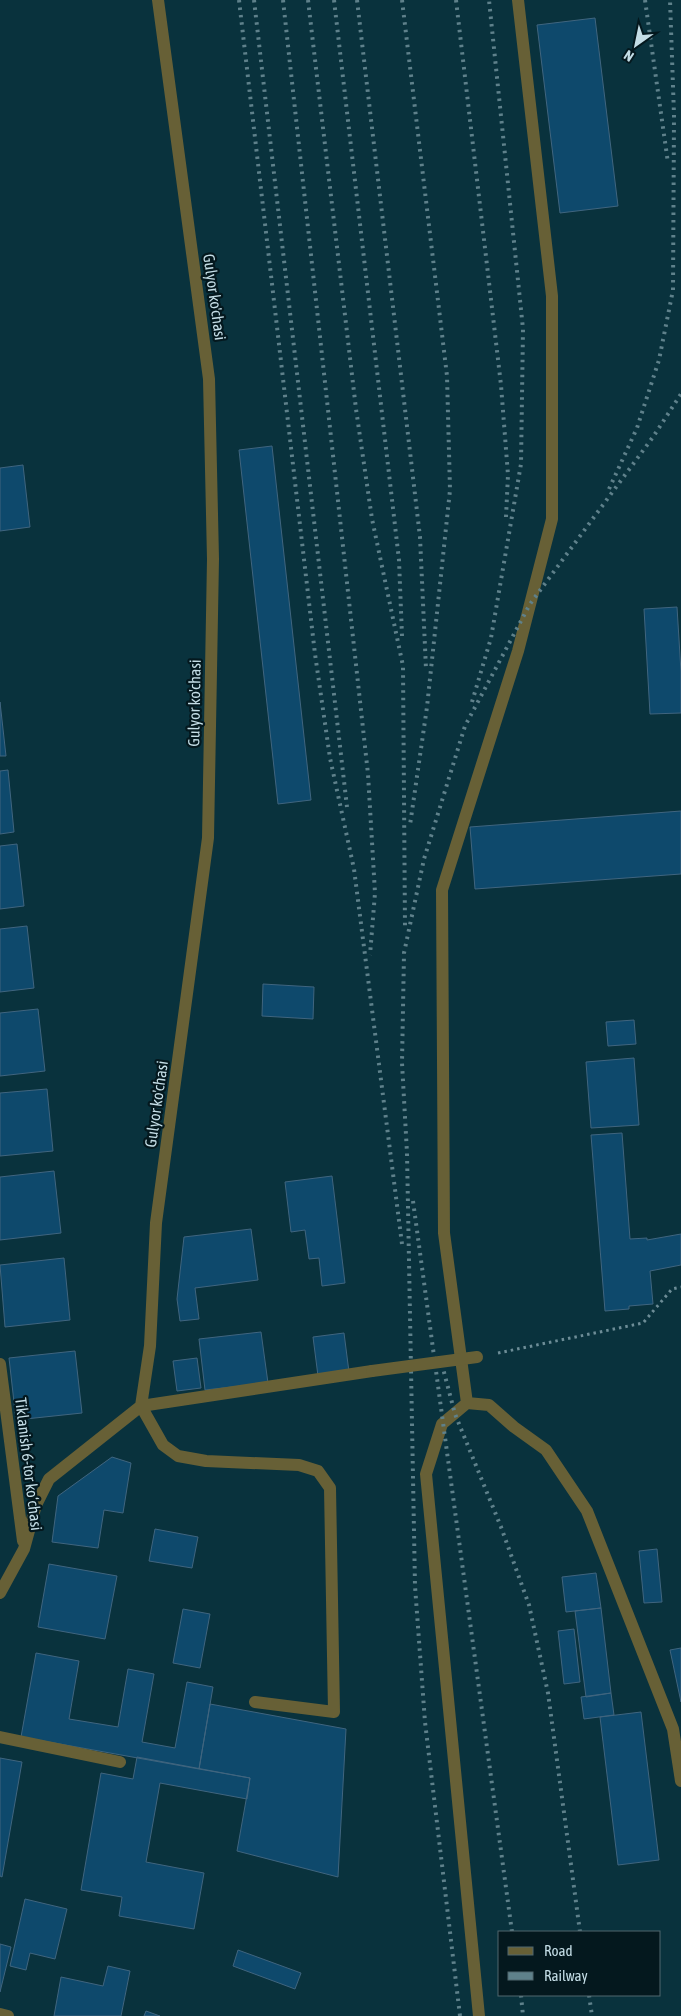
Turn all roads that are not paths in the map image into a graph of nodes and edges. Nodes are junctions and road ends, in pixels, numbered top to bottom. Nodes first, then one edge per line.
1 (158, 0) edge
2 (518, 0) edge
3 (477, 1357) road end
4 (0, 1364) edge
5 (468, 1403) junction
6 (141, 1406) junction
7 (24, 1549) junction
8 (0, 1593) edge
9 (255, 1702) dead end
10 (0, 1737) edge
11 (120, 1762) dead end
12 (681, 1781) edge
13 (0, 2014) edge
14 (8, 2016) edge
15 (479, 2016) edge

1 - 6 street, Gulyor ko'chasi
2 - 5 street
3 - 6 street, bridge
4 - 7 street, Tiklanish 6-tor ko‘chasi
5 - 12 street
5 - 15 street
6 - 7 street
6 - 9 street
7 - 8 street, Tiklanish 6-tor ko‘chasi
10 - 11 street
13 - 14 street

